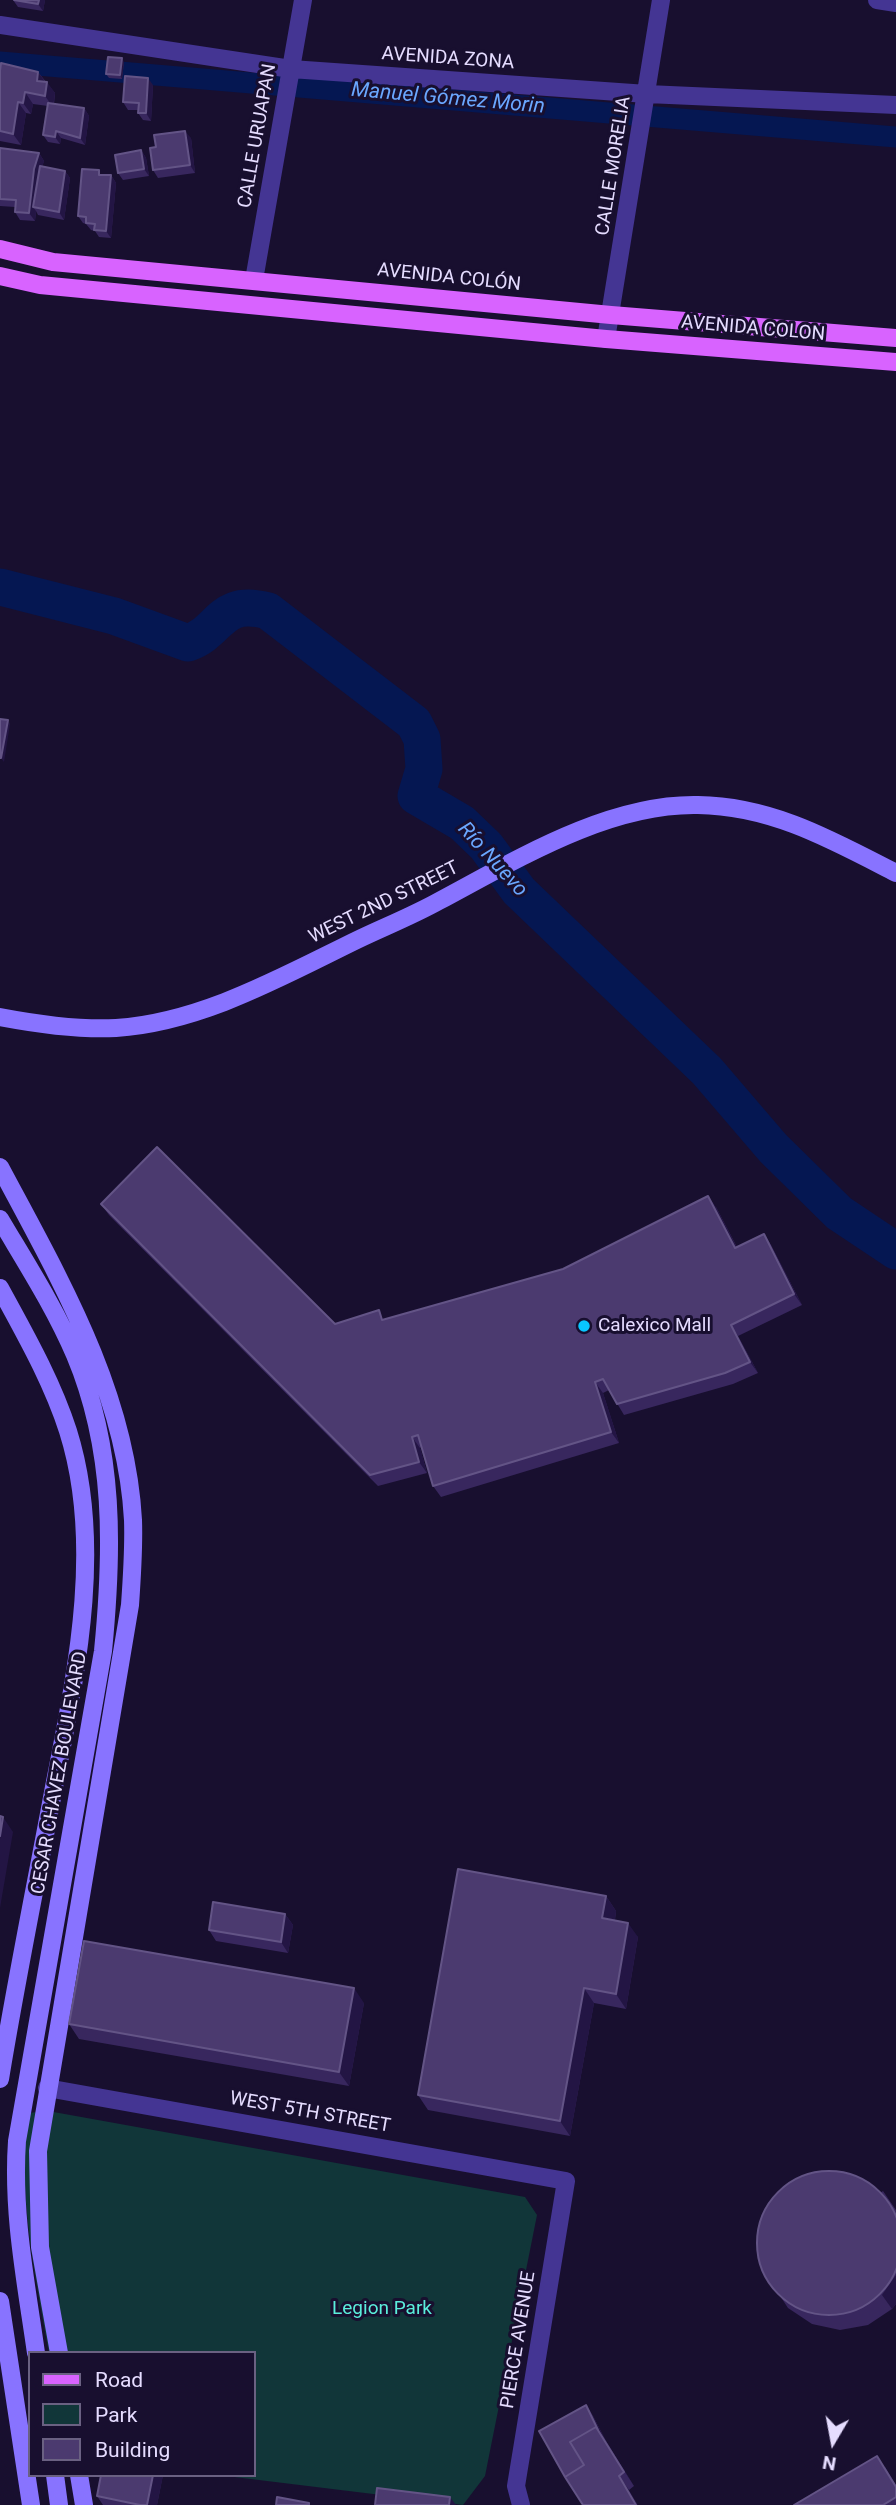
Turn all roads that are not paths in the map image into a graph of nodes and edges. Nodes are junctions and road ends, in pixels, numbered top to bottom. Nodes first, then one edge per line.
1 (303, 0) edge
2 (661, 0) edge
3 (877, 0) edge
4 (896, 3) edge
5 (0, 25) edge
6 (291, 68) junction
7 (647, 94) junction
8 (896, 105) edge
9 (0, 249) edge
10 (0, 276) edge
11 (254, 280) junction
12 (611, 315) junction
13 (896, 338) edge
14 (606, 339) junction
15 (896, 362) edge
16 (896, 873) edge
17 (8, 1019) edge
18 (0, 1031) edge
19 (0, 1167) edge
20 (0, 1219) edge
21 (0, 1288) edge
22 (0, 2079) edge
23 (47, 2088) junction
24 (566, 2181) joint
25 (0, 2301) edge
26 (36, 2351) edge
27 (59, 2351) edge
28 (55, 2477) edge
29 (79, 2477) edge
30 (31, 2505) edge
31 (59, 2505) edge
32 (84, 2505) edge
33 (520, 2505) edge

1 - 6 street, CALLE URUAPAN
2 - 7 street, CALLE MORELIA
3 - 4 street
5 - 6 street, AVENIDA ZONA
6 - 7 street, AVENIDA ZONA
6 - 11 street, CALLE URUAPAN
7 - 8 street, AVENIDA ZONA
7 - 12 street, CALLE MORELIA
9 - 11 main road, AVENIDA COLÓN
10 - 14 main road
11 - 12 main road, AVENIDA COLÓN
12 - 13 main road, AVENIDA COLÓN
12 - 14 street, CALLE MORELIA
14 - 15 main road, AVENIDA COLON
16 - 17 main road, WEST 2ND STREET
17 - 18 main road
19 - 23 main road
20 - 26 main road, CESAR CHAVEZ BOULEVARD
21 - 22 main road, CESAR CHAVEZ BOULEVARD
23 - 24 street, WEST 5TH STREET
23 - 27 main road
24 - 33 street, PIERCE AVENUE
25 - 30 main road
28 - 31 main road
29 - 32 main road

